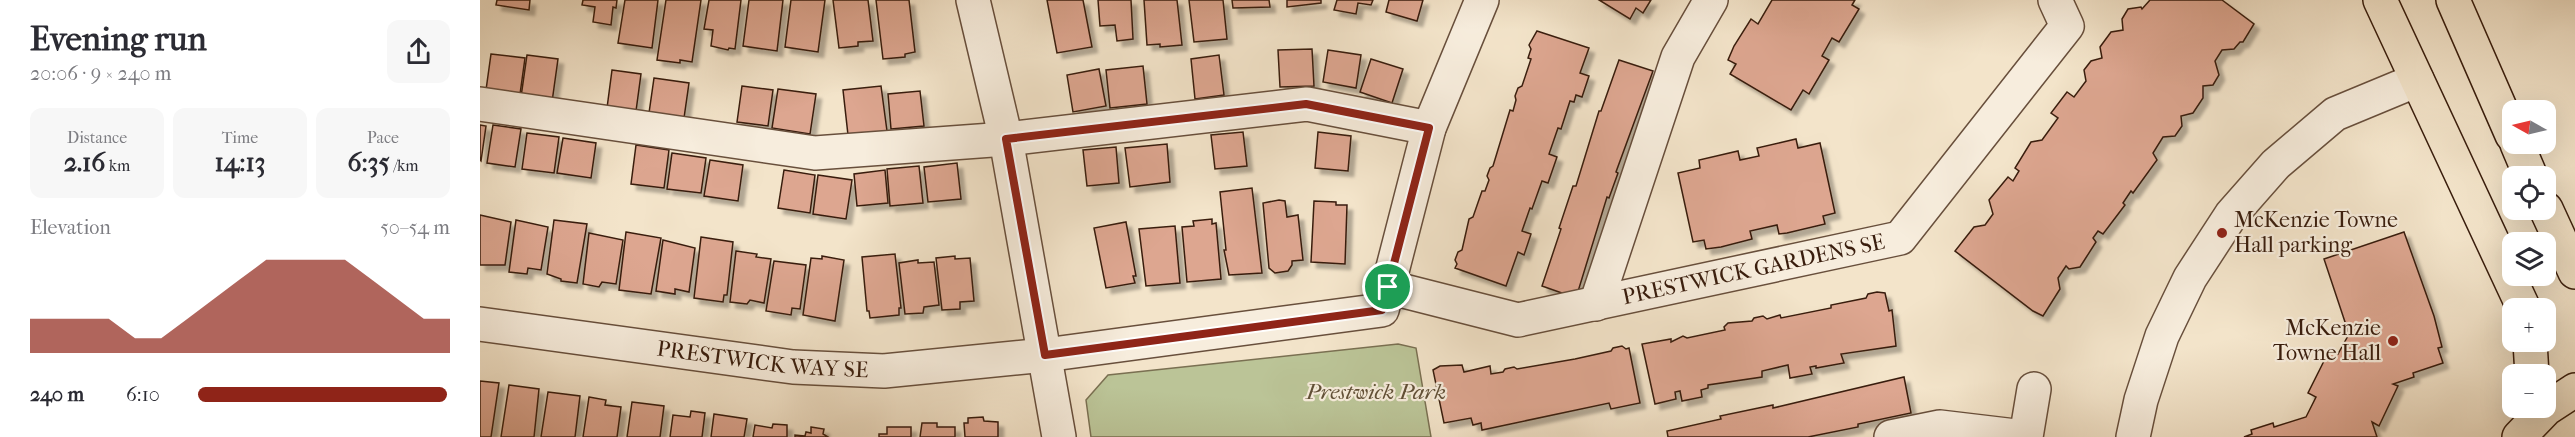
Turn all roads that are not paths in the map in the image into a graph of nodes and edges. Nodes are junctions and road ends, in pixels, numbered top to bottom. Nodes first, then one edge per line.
1 (973, 0) edge
2 (1482, 0) edge
3 (1711, 0) edge
4 (2055, 0) edge
5 (2380, 0) edge
6 (2453, 0) edge
7 (2417, 80) junction
8 (480, 104) edge
9 (2502, 112) edge
10 (1429, 128) junction
11 (1006, 139) junction
12 (2551, 220) edge
13 (2575, 272) edge
14 (1388, 287) junction
15 (2519, 298) edge
16 (1596, 304) junction
17 (480, 324) edge
18 (1045, 355) junction
19 (2034, 389) dead end
20 (2575, 390) edge
21 (2522, 426) edge
22 (1059, 437) edge
23 (1891, 437) edge
24 (2025, 437) edge
25 (2133, 437) edge

1 - 11 street
2 - 10 street
3 - 16 street, PRESTWICK GARDENS SE
4 - 16 street, PRESTWICK GARDENS SE
5 - 7 main road
6 - 9 main road
7 - 15 main road
7 - 25 street
8 - 11 street
10 - 11 street
10 - 14 street
11 - 18 street
12 - 13 main road
14 - 16 street, PRESTWICK GARDENS SE
14 - 18 street, PRESTWICK WAY SE
17 - 18 street, PRESTWICK WAY SE
18 - 22 street
19 - 24 street
20 - 21 main road
23 - 24 street

